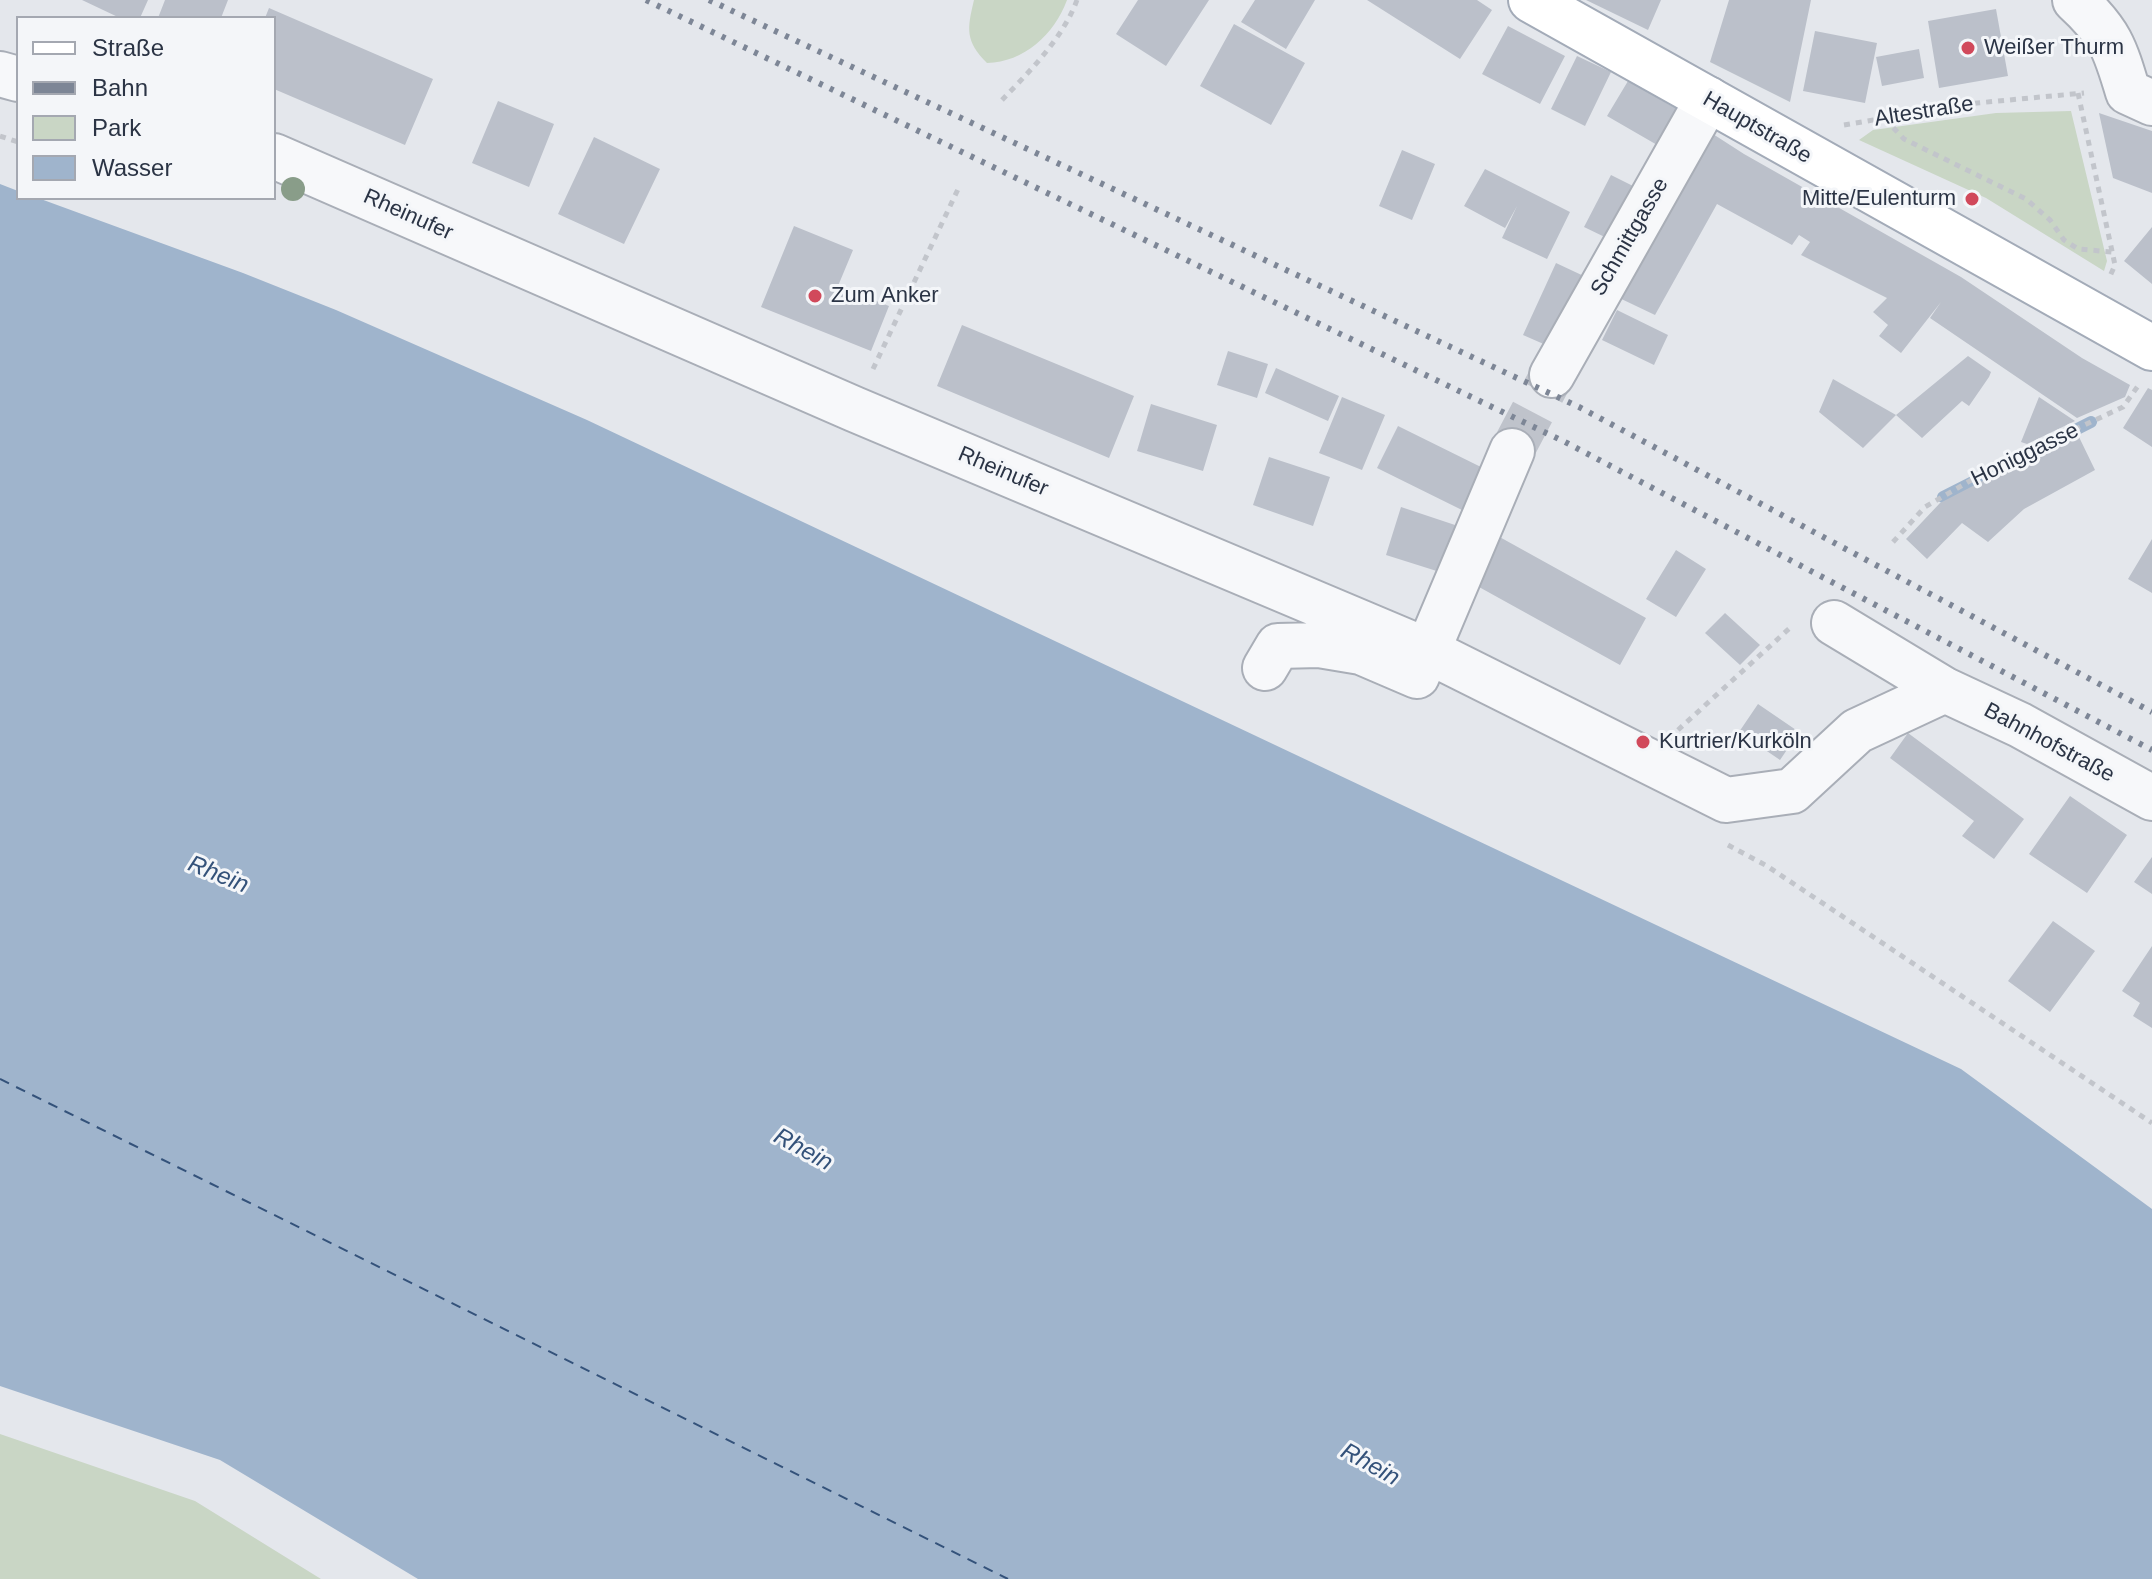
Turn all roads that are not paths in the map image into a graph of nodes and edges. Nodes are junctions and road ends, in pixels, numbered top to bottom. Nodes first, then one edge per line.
1 (1531, 0) edge
2 (2075, 0) edge
3 (2140, 98) edge
4 (1708, 99) junction
5 (276, 157) edge
6 (2148, 362) edge
7 (1552, 375) tunnel mouth
8 (1512, 451) tunnel mouth
9 (1834, 623) road end
10 (1426, 650) junction
11 (1265, 668) dead end
12 (1945, 690) junction
13 (2152, 798) edge

1 - 4 main road, Hauptstraße
2 - 3 street
4 - 6 main road, Hauptstraße
4 - 7 street, Schmittgasse
5 - 10 street, Rheinufer
8 - 10 street
9 - 12 street, Bahnhofstraße
10 - 11 street
10 - 12 street, Rheinufer
12 - 13 street, Bahnhofstraße

